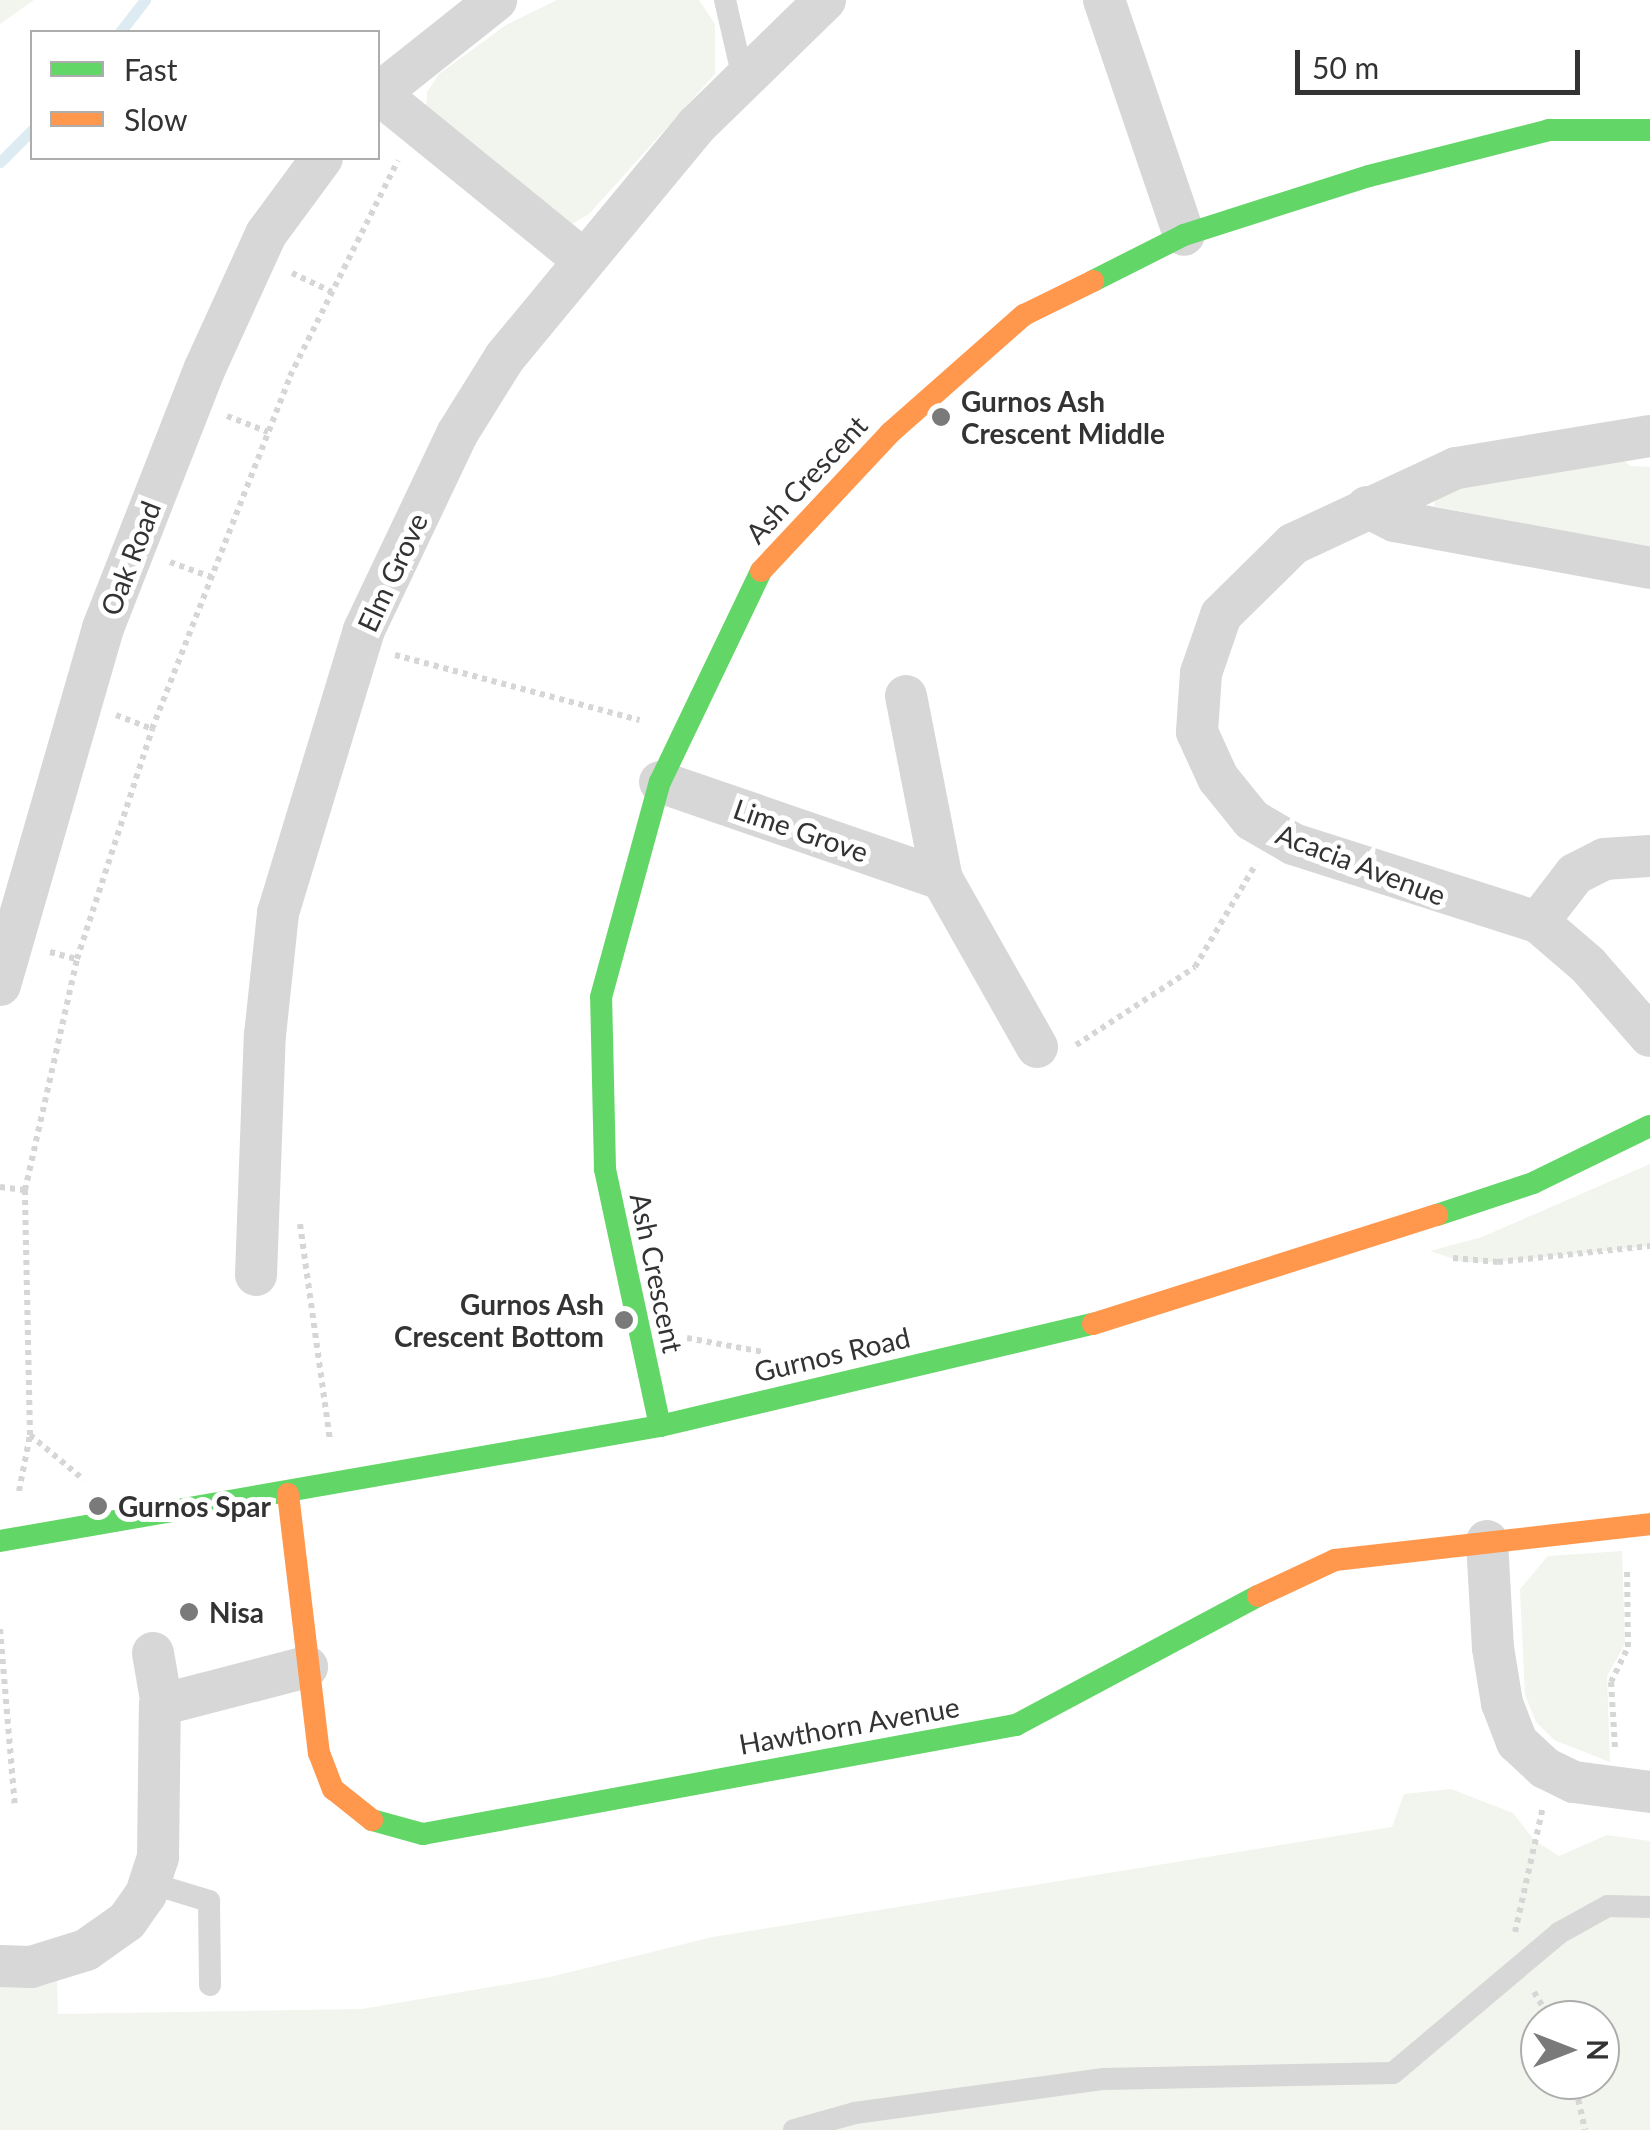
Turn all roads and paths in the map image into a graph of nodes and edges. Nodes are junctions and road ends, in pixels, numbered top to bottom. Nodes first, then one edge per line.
1 (496, 0) edge
2 (725, 0) edge
3 (825, 0) edge
4 (1104, 0) edge
5 (744, 82) junction
6 (380, 92) edge
7 (380, 96) edge
8 (416, 124) junction
9 (1650, 130) edge
10 (321, 160) edge
11 (1184, 235) junction
12 (582, 259) junction
13 (1650, 436) edge
14 (1367, 506) junction
15 (1650, 568) edge
16 (358, 645) junction
17 (906, 696) dead end
18 (684, 732) junction
19 (660, 782) junction
20 (1274, 833) junction
21 (1650, 856) edge
22 (942, 879) junction
23 (1538, 922) junction
24 (0, 985) edge
25 (1650, 1036) edge
26 (1038, 1047) joint
27 (1650, 1126) edge
28 (0, 1187) edge
29 (25, 1190) junction
30 (299, 1211) dead end
31 (1402, 1231) junction
32 (1650, 1246) edge
33 (256, 1275) dead end
34 (641, 1341) junction
35 (770, 1354) dead end
36 (660, 1426) junction
37 (30, 1435) dead end
38 (336, 1485) junction
39 (288, 1494) junction
40 (1638, 1526) edge
41 (0, 1541) edge
42 (1487, 1541) junction
43 (0, 1629) edge
44 (153, 1653) dead end
45 (307, 1668) junction
46 (162, 1705) junction
47 (1552, 1771) junction
48 (1633, 1790) edge
49 (15, 1808) dead end
50 (150, 1883) junction
51 (1650, 1907) edge
52 (0, 1966) edge
53 (1513, 1968) junction
54 (210, 1985) dead end
55 (1578, 2100) edge
56 (794, 2130) edge
57 (1585, 2130) edge

1 - 6 street
2 - 5 lane
3 - 5 street, Elm Grove
4 - 11 street
5 - 12 street, Elm Grove
7 - 8 street
8 - 12 street
8 - 29 path
9 - 11 street, Ash Crescent
10 - 24 street, Oak Road
11 - 18 street, Ash Crescent
12 - 16 street, Elm Grove
13 - 14 street, Acacia Avenue
14 - 15 street
14 - 20 street, Acacia Avenue
16 - 18 path
16 - 33 street, Elm Grove
17 - 22 street
18 - 19 street, Ash Crescent
19 - 22 street, Lime Grove
19 - 34 street, Ash Crescent
20 - 23 street, Acacia Avenue
20 - 26 path
21 - 23 street
22 - 26 street
23 - 25 street, Acacia Avenue
27 - 31 street, Gurnos Road
28 - 29 path
29 - 37 path
30 - 38 path
31 - 32 path
31 - 36 street, Gurnos Road
34 - 35 path
34 - 36 street, Ash Crescent
36 - 38 street, Gurnos Road
38 - 39 street, Gurnos Road
39 - 41 street, Gurnos Road
39 - 45 street, Hawthorn Avenue
40 - 42 street, Hawthorn Avenue
40 - 48 path
42 - 45 street, Hawthorn Avenue
42 - 47 street
43 - 49 path
44 - 46 street
45 - 46 street
46 - 50 street
47 - 48 street
47 - 53 path
50 - 52 street
50 - 54 lane
51 - 53 lane
53 - 56 lane
55 - 57 path

